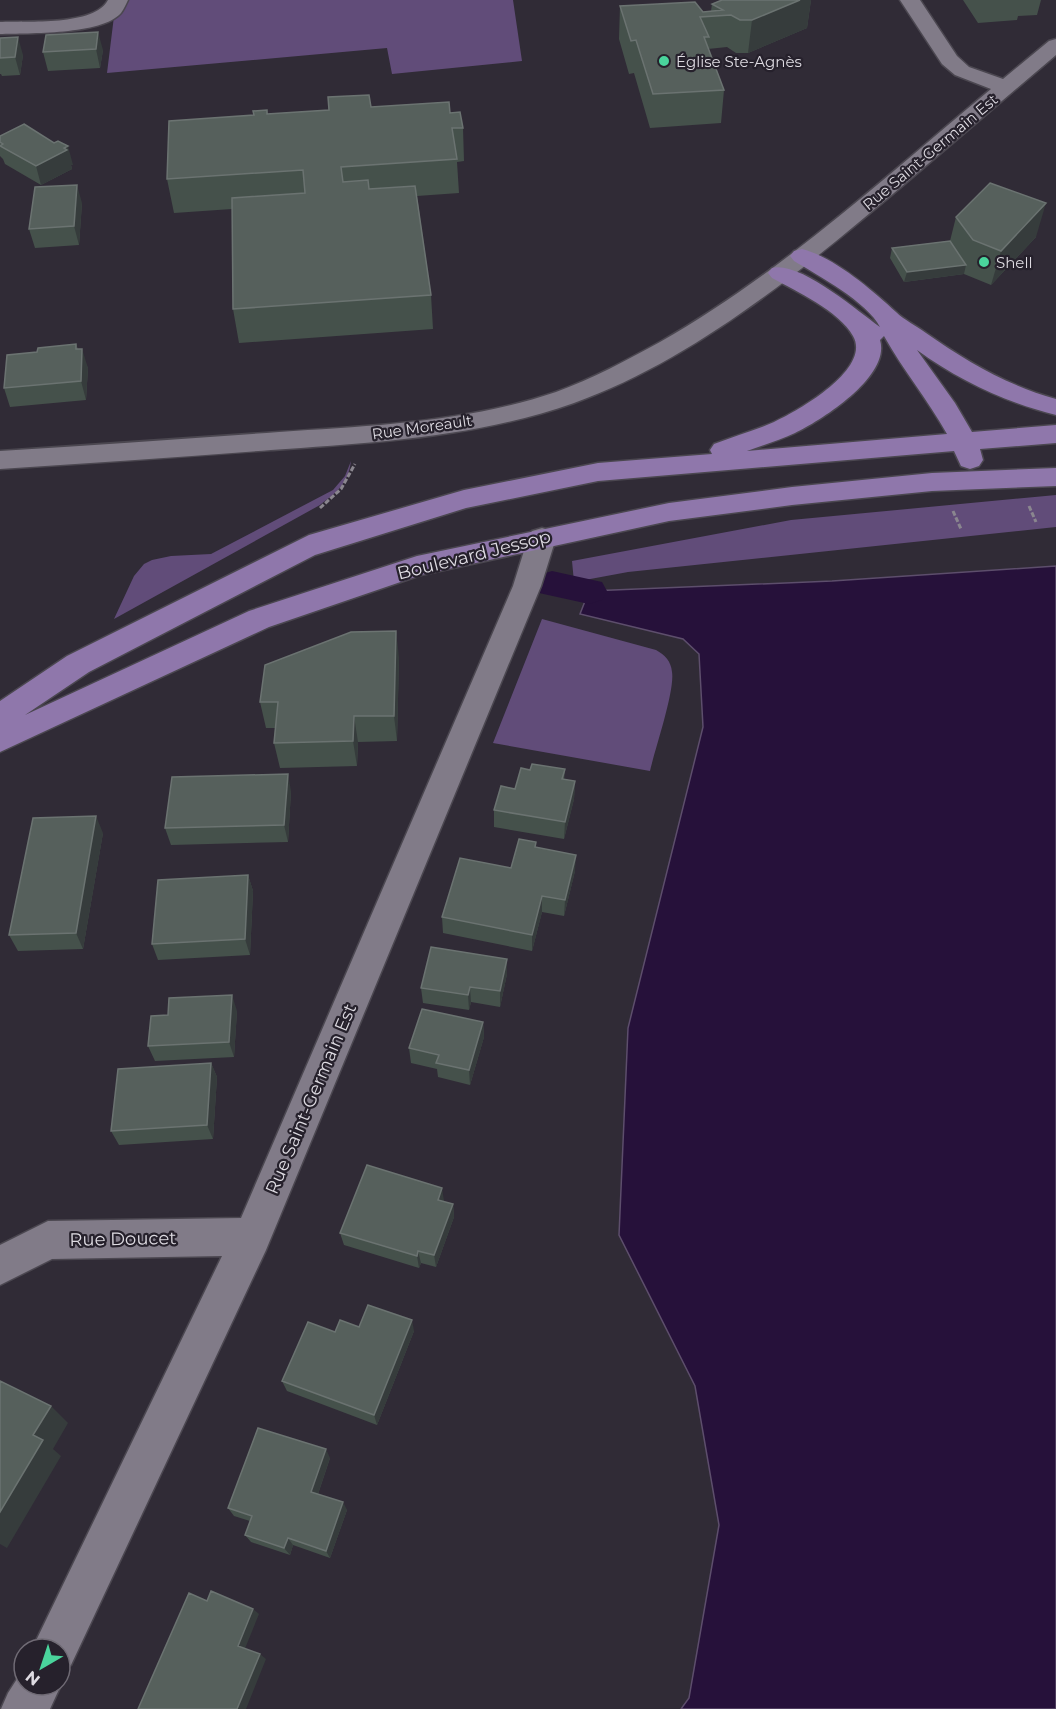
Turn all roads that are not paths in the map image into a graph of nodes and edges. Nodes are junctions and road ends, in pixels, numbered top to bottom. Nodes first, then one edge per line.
1 (118, 0) edge
2 (910, 0) edge
3 (0, 28) edge
4 (1056, 45) edge
5 (1007, 88) junction
6 (802, 256) junction
7 (780, 273) junction
8 (885, 314) junction
9 (855, 321) junction
10 (911, 362) junction
11 (1056, 407) edge
12 (1056, 434) edge
13 (964, 442) junction
14 (0, 460) edge
15 (682, 465) junction
16 (1056, 477) edge
17 (978, 481) junction
18 (542, 538) junction
19 (0, 716) edge
20 (0, 740) edge
21 (252, 1237) junction
22 (0, 1266) edge
23 (61, 1637) edge

1 - 3 street
2 - 5 street
4 - 5 street, Rue Saint-Germain Est
5 - 6 street, Rue Saint-Germain Est
6 - 7 street, Rue Moreault
6 - 8 main road
7 - 9 main road
7 - 14 street, Rue Moreault
8 - 10 main road
8 - 11 main road
9 - 10 main road
9 - 15 main road
10 - 13 main road
12 - 13 main road
13 - 15 main road
13 - 17 main road
15 - 19 main road
16 - 17 main road, Boulevard Jessop
17 - 18 main road, Boulevard Jessop
18 - 20 main road, Boulevard Jessop
18 - 21 street, Rue Saint-Germain Est
21 - 22 street, Rue Doucet
21 - 23 street, Rue Saint-Germain Est

